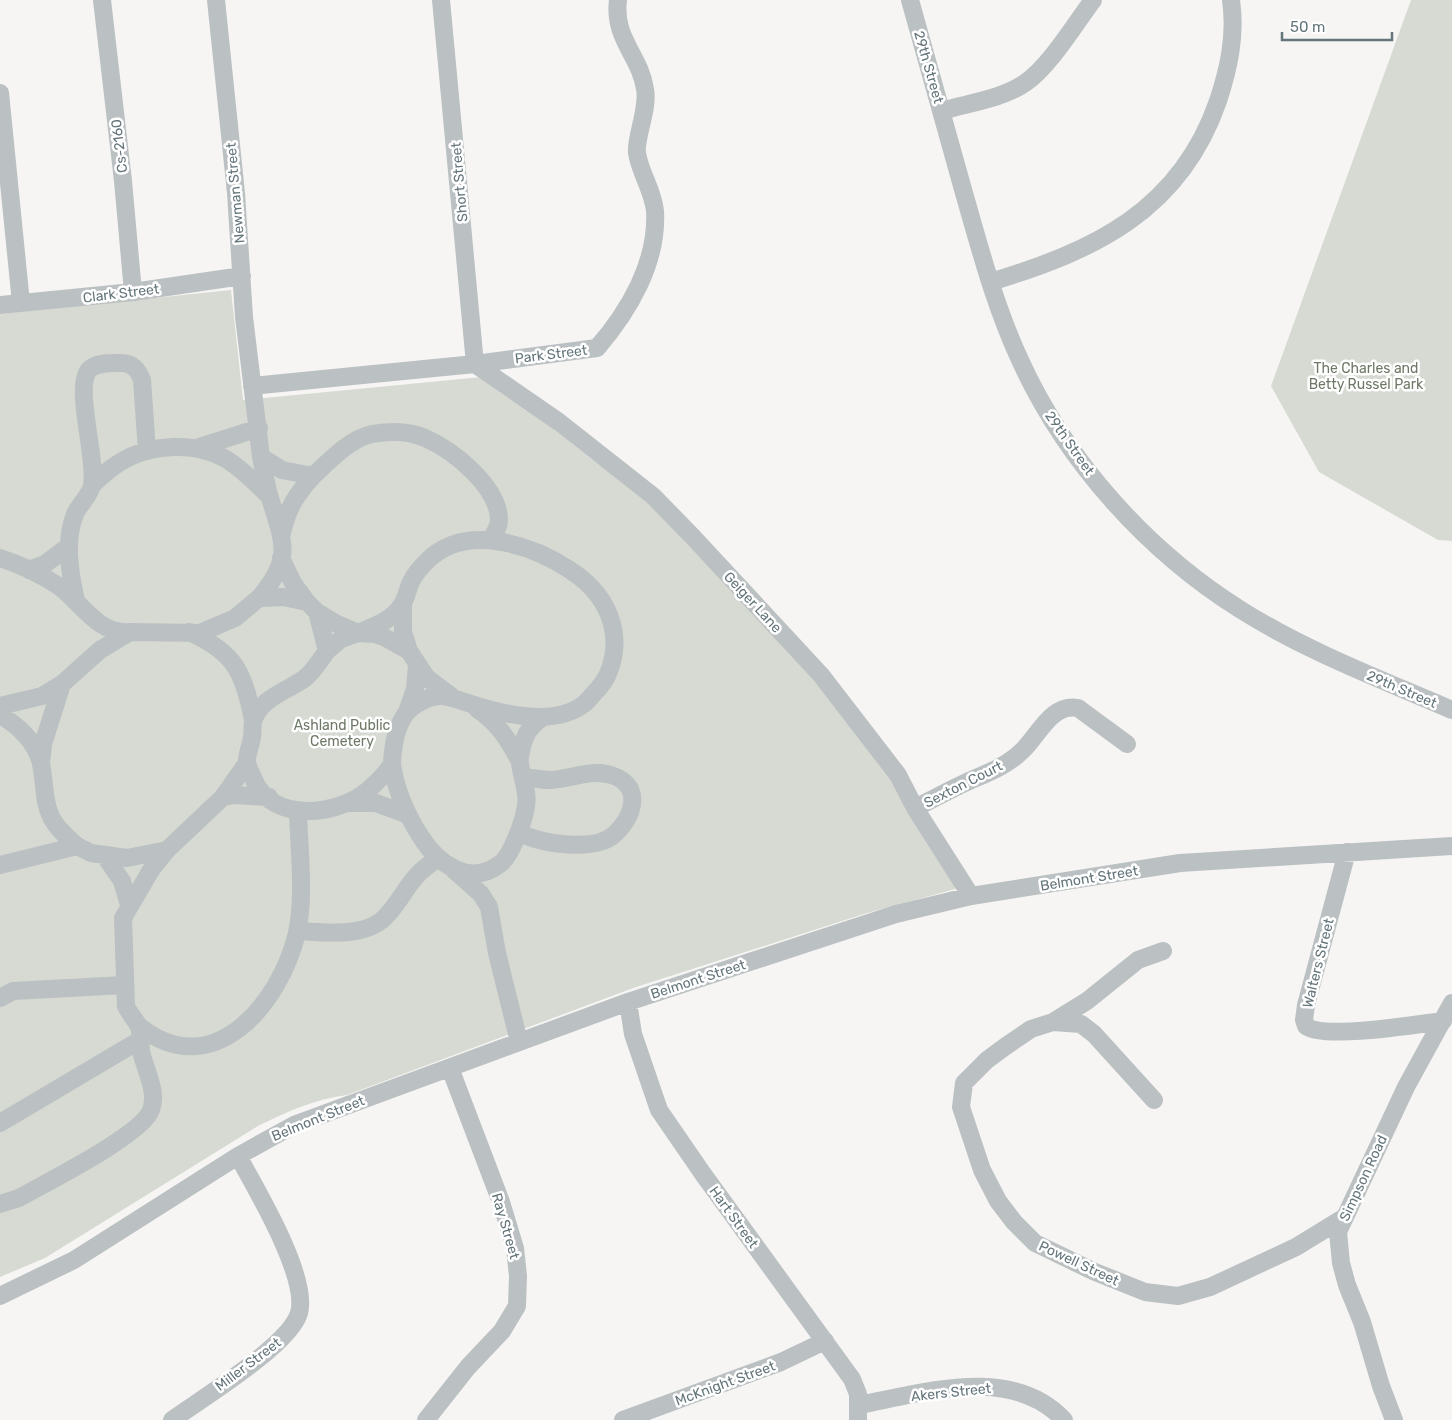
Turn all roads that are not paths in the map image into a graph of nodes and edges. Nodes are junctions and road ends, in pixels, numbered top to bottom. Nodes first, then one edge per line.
1 (102, 0) edge
2 (216, 0) edge
3 (441, 0) edge
4 (618, 0) edge
5 (910, 0) edge
6 (1093, 0) edge
7 (1230, 0) edge
8 (0, 93) edge
9 (941, 111) junction
10 (242, 276) junction
11 (990, 282) junction
12 (133, 292) junction
13 (21, 303) junction
14 (0, 305) edge
15 (475, 364) junction
16 (252, 386) junction
17 (259, 428) junction
18 (196, 448) junction
19 (147, 450) junction
20 (261, 457) junction
21 (313, 476) junction
22 (92, 485) junction
23 (270, 497) junction
24 (499, 520) junction
25 (282, 533) junction
26 (490, 540) junction
27 (69, 546) junction
28 (526, 546) junction
29 (0, 558) edge
30 (282, 558) junction
31 (29, 570) junction
32 (259, 598) junction
33 (76, 601) junction
34 (403, 604) junction
35 (312, 607) junction
36 (130, 632) junction
37 (189, 632) junction
38 (358, 633) junction
39 (327, 651) junction
40 (413, 658) junction
41 (62, 684) junction
42 (451, 696) junction
43 (468, 703) junction
44 (0, 706) edge
45 (1452, 710) edge
46 (407, 712) junction
47 (0, 715) edge
48 (543, 717) junction
49 (253, 720) junction
50 (1127, 744) dead end
51 (519, 760) junction
52 (247, 763) junction
53 (41, 764) junction
54 (392, 764) junction
55 (524, 777) junction
56 (223, 797) junction
57 (269, 797) junction
58 (342, 804) junction
59 (915, 808) junction
60 (298, 811) junction
61 (406, 814) junction
62 (519, 832) junction
63 (77, 846) junction
64 (1452, 846) edge
65 (167, 850) junction
66 (1347, 852) junction
67 (104, 855) junction
68 (439, 858) junction
69 (502, 863) junction
70 (0, 865) edge
71 (454, 870) junction
72 (971, 896) junction
73 (129, 905) junction
74 (490, 907) junction
75 (297, 931) junction
76 (1163, 951) dead end
77 (125, 985) junction
78 (4, 993) edge
79 (628, 1002) junction
80 (1452, 1003) edge
81 (1443, 1021) junction
82 (1053, 1022) junction
83 (139, 1033) junction
84 (519, 1042) junction
85 (450, 1068) junction
86 (1154, 1100) dead end
87 (0, 1123) edge
88 (238, 1156) junction
89 (0, 1204) edge
90 (1345, 1218) junction
91 (0, 1296) edge
92 (826, 1341) junction
93 (859, 1413) edge
94 (172, 1420) edge
95 (426, 1420) edge
96 (623, 1420) edge
97 (1064, 1420) edge
98 (1394, 1420) edge

1 - 12 street, Cs-2160
2 - 10 street, Newman Street
3 - 15 street, Short Street
4 - 15 street, Park Street
5 - 9 street, 29th Street
6 - 9 street
7 - 11 street
8 - 13 street
9 - 11 street, 29th Street
10 - 12 street, Clark Street
10 - 16 street, Newman Street
11 - 45 street, 29th Street
12 - 13 street, Clark Street
13 - 14 street, Clark Street
15 - 16 street, Park Street
15 - 59 street, Geiger Lane
16 - 17 street, Newman Street
17 - 18 street
17 - 20 street, Newman Street
18 - 19 street
18 - 23 street
19 - 22 street
19 - 22 street
20 - 21 street
20 - 23 street, Newman Street
21 - 24 street
21 - 25 street
22 - 27 street
23 - 25 street, Newman Street
24 - 26 street
24 - 28 street
25 - 30 street
26 - 28 street
26 - 34 street
27 - 31 street
27 - 33 street
28 - 48 street
29 - 31 street
30 - 32 street
30 - 35 street
31 - 33 street
32 - 35 street
32 - 37 street
33 - 36 street
34 - 38 street
34 - 40 street
35 - 38 street
35 - 39 street
36 - 37 street
36 - 41 street
37 - 49 street
38 - 39 street
38 - 40 street
39 - 49 street
40 - 42 street
40 - 46 street
41 - 44 street
41 - 53 street
42 - 43 street
42 - 46 street
43 - 48 street
43 - 51 street
46 - 54 street
47 - 53 street
48 - 51 street
49 - 52 street
50 - 59 street, Sexton Court
51 - 55 street
52 - 56 street
52 - 57 street
53 - 63 street
54 - 58 street
54 - 61 street
55 - 62 street
55 - 62 street
56 - 57 street
56 - 65 street
57 - 60 street
58 - 60 street
58 - 61 street
59 - 72 street, Geiger Lane
60 - 75 street
61 - 68 street
62 - 69 street
63 - 67 street
63 - 70 street
64 - 66 street, Belmont Street
65 - 67 street
65 - 73 street
66 - 72 street, Belmont Street
66 - 81 street, Walters Street
67 - 73 street
68 - 71 street
68 - 75 street
69 - 71 street
69 - 74 street
71 - 74 street
72 - 79 street, Belmont Street
73 - 77 street
74 - 84 street
75 - 83 street
76 - 82 street, Powell Street
77 - 78 street
77 - 83 street
79 - 84 street, Belmont Street
79 - 92 street, Hart Street
80 - 81 street, Simpson Road
81 - 90 street, Simpson Road
82 - 86 street
82 - 90 street, Powell Street
83 - 87 street
83 - 89 street
84 - 85 street, Belmont Street
85 - 88 street, Belmont Street
85 - 95 street, Ray Street
88 - 91 street, Belmont Street
88 - 94 street, Miller Street
90 - 98 street, Simpson Road
92 - 93 street, Hart Street
92 - 96 street, McKnight Street
93 - 97 street, Akers Street

